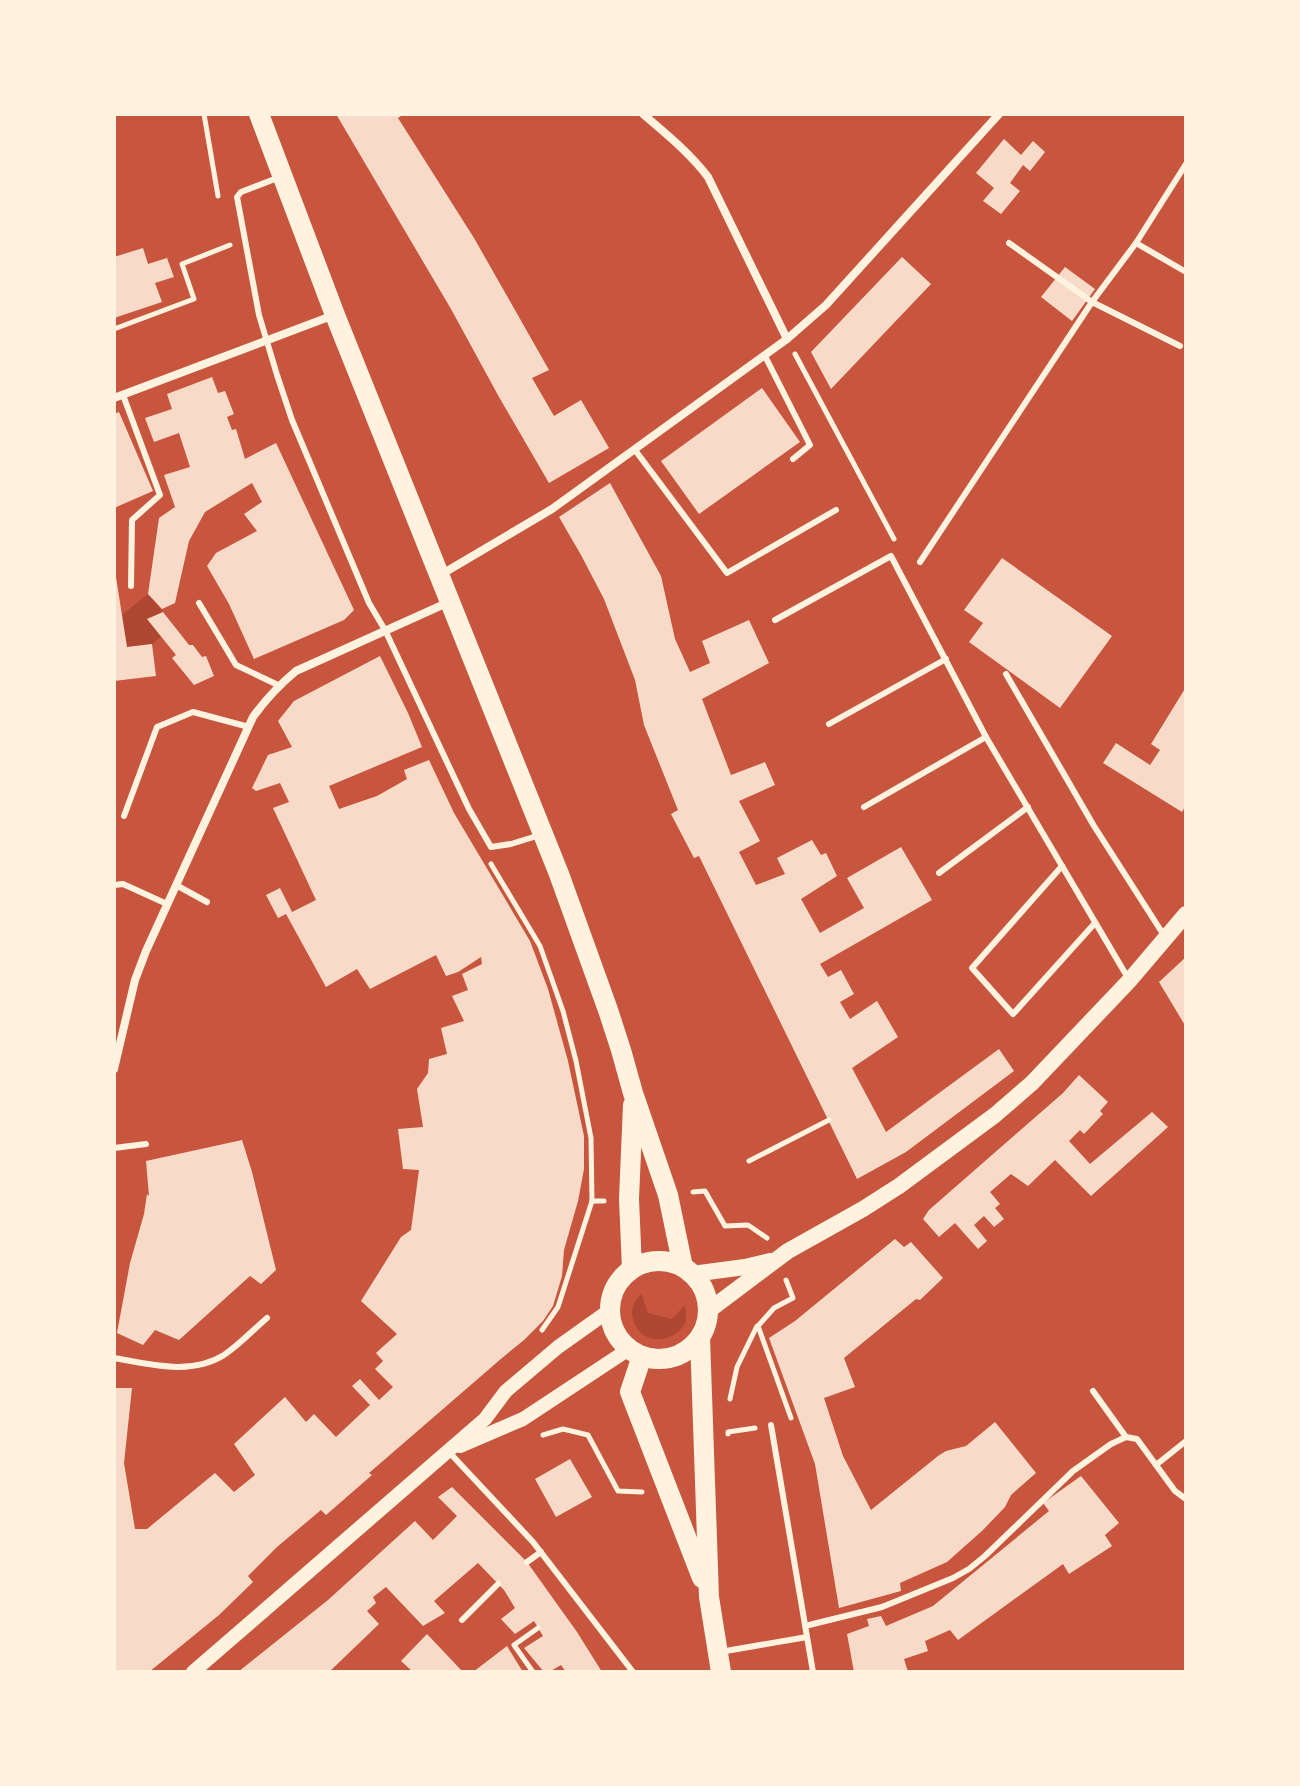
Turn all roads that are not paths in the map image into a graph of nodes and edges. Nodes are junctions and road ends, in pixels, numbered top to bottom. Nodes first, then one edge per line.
1 (259, 114) edge
2 (643, 114) edge
3 (999, 114) edge
4 (1186, 164) edge
5 (282, 176) junction
6 (1176, 179) junction
7 (1186, 184) edge
8 (1009, 243) dead end
9 (1136, 243) junction
10 (1186, 272) edge
11 (1092, 302) junction
12 (335, 315) junction
13 (787, 339) junction
14 (266, 341) junction
15 (1180, 346) dead end
16 (765, 356) junction
17 (118, 396) edge
18 (635, 450) junction
19 (793, 459) dead end
20 (836, 510) dead end
21 (920, 562) dead end
22 (439, 576) junction
23 (131, 586) dead end
24 (449, 602) junction
25 (199, 603) dead end
26 (775, 620) dead end
27 (385, 630) junction
28 (946, 659) junction
29 (1006, 674) dead end
30 (278, 685) junction
31 (829, 724) dead end
32 (249, 727) junction
33 (986, 737) junction
34 (864, 807) dead end
35 (1028, 807) junction
36 (124, 816) dead end
37 (543, 834) junction
38 (1062, 866) junction
39 (939, 873) dead end
40 (114, 885) edge
41 (176, 885) junction
42 (207, 902) dead end
43 (167, 904) junction
44 (1186, 914) edge
45 (1095, 923) junction
46 (1165, 937) junction
47 (1129, 981) junction
48 (116, 1047) edge
49 (114, 1069) edge
50 (633, 1093) junction
51 (146, 1144) dead end
52 (114, 1148) edge
53 (776, 1259) junction
54 (632, 1269) junction
55 (688, 1270) junction
56 (610, 1310) junction
57 (708, 1311) junction
58 (267, 1318) dead end
59 (700, 1337) junction
60 (636, 1352) junction
61 (114, 1358) edge
62 (1093, 1391) dead end
63 (771, 1425) road end
64 (1126, 1437) junction
65 (1186, 1441) edge
66 (448, 1451) junction
67 (1156, 1465) junction
68 (1186, 1499) edge
69 (541, 1552) junction
70 (527, 1562) dead end
71 (498, 1584) dead end
72 (709, 1597) junction
73 (462, 1620) dead end
74 (805, 1626) junction
75 (807, 1637) junction
76 (719, 1662) edge
77 (193, 1672) edge
78 (630, 1672) edge
79 (813, 1672) edge

1 - 5 main road
2 - 13 street
3 - 13 street
4 - 6 lane
5 - 12 main road
5 - 14 lane
6 - 7 lane
6 - 9 lane
8 - 11 lane
9 - 10 lane
9 - 11 lane
11 - 15 lane
11 - 21 lane
12 - 14 street
12 - 22 main road
13 - 16 street
14 - 17 street
14 - 27 lane
16 - 18 street
16 - 19 lane
17 - 23 lane
18 - 20 lane
18 - 22 street
22 - 24 main road
24 - 27 street
24 - 37 main road
25 - 30 lane
26 - 28 lane
27 - 30 street
27 - 37 lane
28 - 31 lane
28 - 33 lane
29 - 46 lane
30 - 32 street
32 - 36 lane
32 - 41 street
33 - 34 lane
33 - 35 lane
35 - 38 lane
35 - 39 lane
37 - 50 main road
38 - 45 lane
38 - 45 lane
40 - 43 lane
41 - 42 lane
41 - 43 street
43 - 48 street
44 - 46 main road
45 - 47 lane
46 - 47 main road
47 - 53 main road
48 - 49 street
50 - 54 main road
50 - 55 main road
51 - 52 lane
53 - 55 main road
53 - 57 main road
54 - 55 main road
54 - 56 main road
55 - 57 main road
56 - 60 main road
56 - 66 street
57 - 59 main road
58 - 61 lane
59 - 60 main road
59 - 72 main road
60 - 66 street
60 - 72 main road
62 - 64 lane
63 - 74 lane
64 - 67 lane
64 - 74 lane
65 - 67 lane
66 - 69 lane
66 - 77 street
67 - 68 lane
69 - 70 lane
69 - 78 lane
71 - 73 lane
72 - 76 main road
74 - 75 lane
75 - 76 lane
75 - 79 lane

